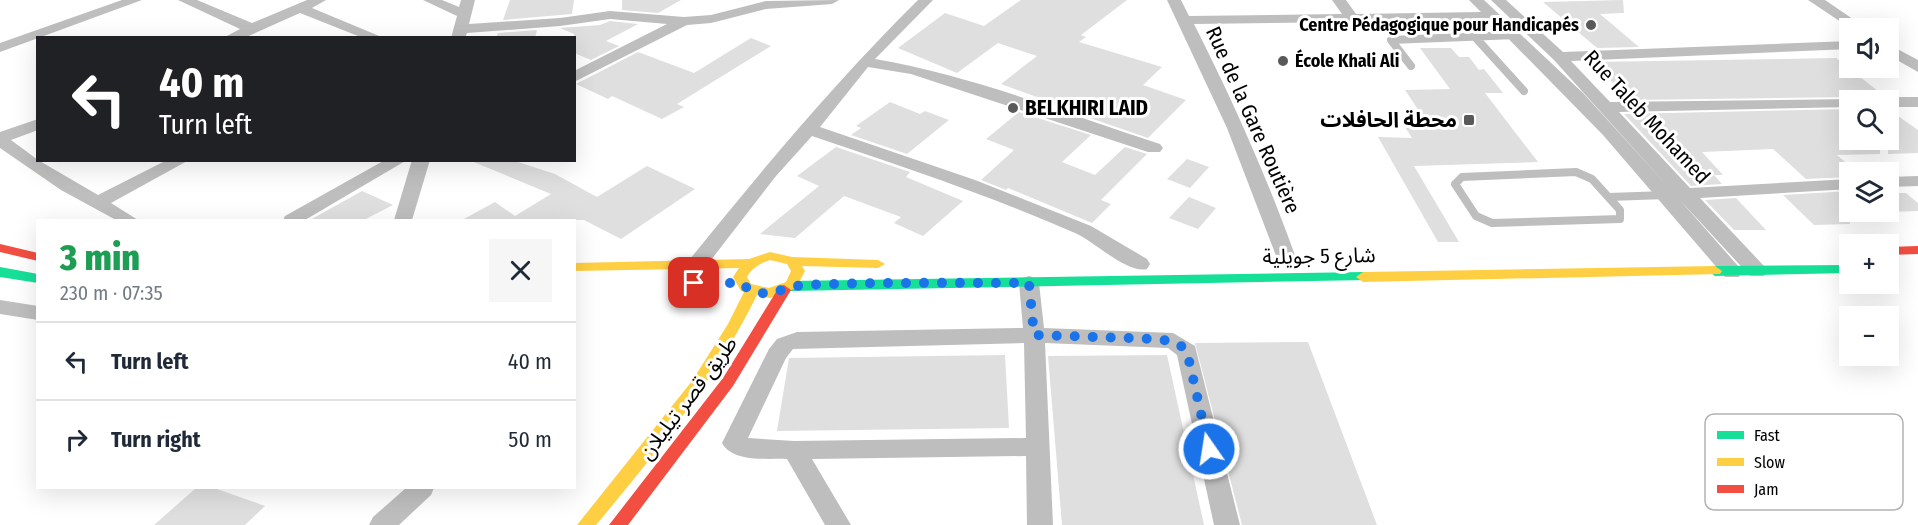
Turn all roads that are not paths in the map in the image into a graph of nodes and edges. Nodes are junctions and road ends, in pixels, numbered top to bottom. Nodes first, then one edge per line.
1 (135, 0) edge
2 (185, 0) edge
3 (319, 0) edge
4 (430, 0) edge
5 (832, 0) edge
6 (926, 0) edge
7 (1173, 0) edge
8 (1339, 0) edge
9 (1476, 0) edge
10 (1815, 0) edge
11 (466, 7) edge
12 (300, 8) junction
13 (1496, 8) edge
14 (1843, 18) edge
15 (1353, 19) junction
16 (1184, 20) junction
17 (684, 21) junction
18 (251, 28) junction
19 (460, 33) edge
20 (1536, 34) junction
21 (1516, 35) junction
22 (234, 36) edge
23 (371, 36) edge
24 (1475, 37) junction
25 (1839, 45) edge
26 (0, 48) edge
27 (1899, 55) edge
28 (1559, 57) junction
29 (864, 62) junction
30 (1410, 66) dead end
31 (1918, 67) edge
32 (576, 76) edge
33 (1524, 91) dead end
34 (1839, 102) edge
35 (1899, 102) edge
36 (1918, 102) edge
37 (1605, 107) junction
38 (36, 124) edge
39 (809, 129) junction
40 (0, 139) edge
41 (1154, 148) dead end
42 (177, 162) edge
43 (395, 162) edge
44 (420, 162) edge
45 (1918, 181) edge
46 (1899, 182) edge
47 (1839, 185) edge
48 (1685, 194) junction
49 (1666, 195) junction
50 (1609, 197) junction
51 (98, 203) junction
52 (127, 219) edge
53 (294, 219) edge
54 (403, 219) edge
55 (0, 248) edge
56 (1918, 250) edge
57 (1899, 251) edge
58 (1694, 253) dead end
59 (1716, 253) junction
60 (36, 256) edge
61 (792, 261) junction
62 (1286, 261) dead end
63 (749, 263) junction
64 (1737, 263) junction
65 (1762, 263) joint
66 (697, 264) junction
67 (889, 264) dead end
68 (1117, 264) dead end
69 (1145, 264) joint
70 (576, 267) edge
71 (1839, 268) edge
72 (0, 272) edge
73 (36, 279) edge
74 (1029, 283) junction
75 (741, 286) junction
76 (787, 288) junction
77 (0, 307) edge
78 (36, 313) edge
79 (1034, 335) junction
80 (1037, 447) junction
81 (794, 450) junction
82 (421, 489) edge
83 (382, 525) edge
84 (586, 525) edge
85 (618, 525) edge
86 (838, 525) edge
87 (1040, 525) edge
88 (1227, 525) edge

1 - 26 street
2 - 18 street
3 - 12 street
4 - 11 street
5 - 17 street
6 - 29 street
7 - 16 street, Rue de la Gare Routière
8 - 15 street
9 - 13 street, Rue Taleb Mohamed
10 - 14 street
11 - 19 street
12 - 18 street
12 - 23 street
13 - 15 street
13 - 20 street, Rue Taleb Mohamed
13 - 21 street, Rue Taleb Mohamed
15 - 16 street
16 - 62 street, Rue de la Gare Routière
17 - 19 street
17 - 32 street
18 - 22 street
20 - 21 street
20 - 28 street, Rue Taleb Mohamed
21 - 24 lane
21 - 49 street, Rue Taleb Mohamed
24 - 30 lane
24 - 33 lane
25 - 28 street
27 - 31 street
28 - 37 street, Rue Taleb Mohamed
29 - 39 street
29 - 41 street
34 - 37 street
35 - 36 street
37 - 48 street, Rue Taleb Mohamed
38 - 40 street
39 - 66 street
39 - 69 street
40 - 51 street
42 - 51 street
43 - 53 street
44 - 54 street
45 - 46 street
47 - 48 street
48 - 49 street
48 - 64 street, Rue Taleb Mohamed
49 - 50 lane
49 - 59 street, Rue Taleb Mohamed
50 - 50 lane
51 - 52 street
55 - 60 main road
56 - 57 main road
58 - 59 main road
59 - 64 street, Rue Taleb Mohamed
61 - 63 main road
61 - 67 main road
61 - 76 main road
63 - 66 main road
63 - 75 main road
64 - 65 street, Rue Taleb Mohamed
64 - 74 main road, شارع 5 جويلية
65 - 71 main road
66 - 70 main road
68 - 69 main road
72 - 73 main road
74 - 76 main road, شارع 5 جويلية
74 - 79 street
75 - 76 main road
75 - 84 main road, طريق قصر تيليلان
76 - 85 main road, طريق قصر تيليلان
77 - 78 street
79 - 80 street
79 - 81 street
79 - 88 street
80 - 81 street
80 - 87 street
81 - 86 street
82 - 83 street

